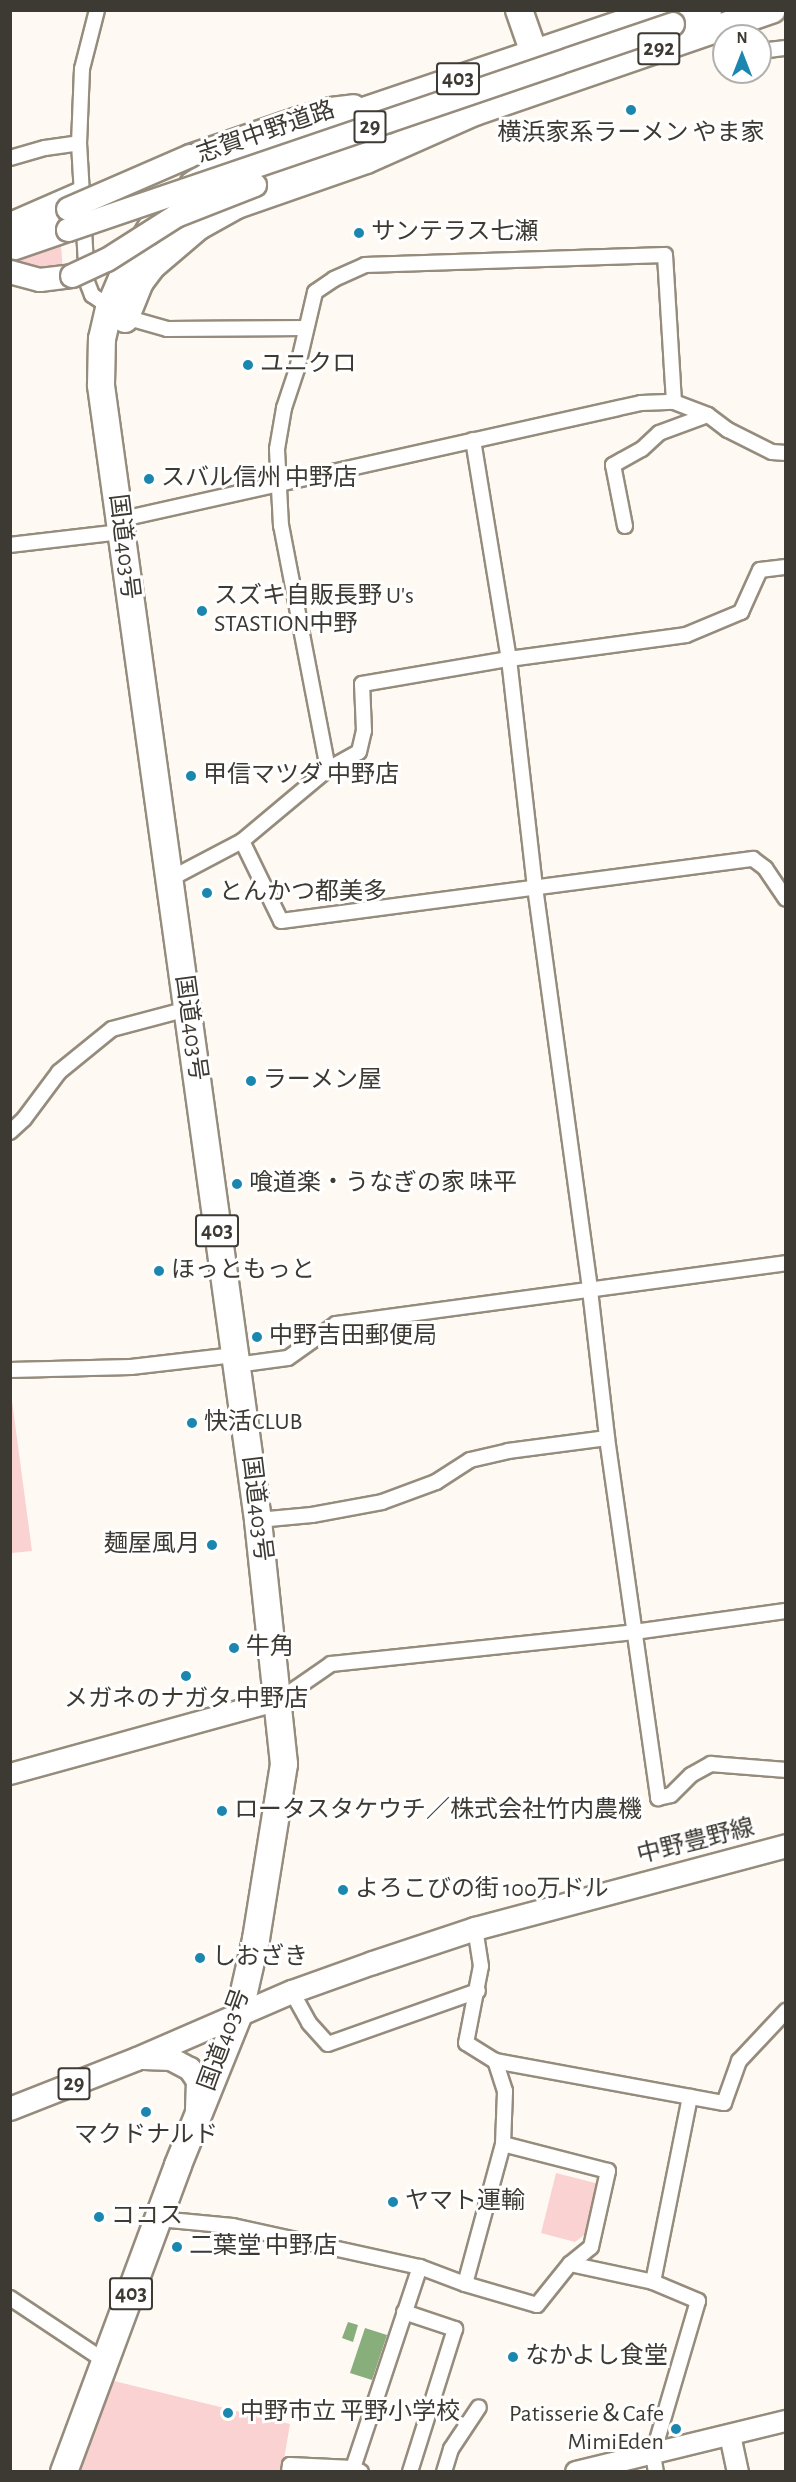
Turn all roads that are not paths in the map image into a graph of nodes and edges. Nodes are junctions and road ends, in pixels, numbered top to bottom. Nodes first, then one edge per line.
1 (97, 10) edge
2 (519, 10) edge
3 (710, 10) edge
4 (772, 10) edge
5 (667, 17) edge
6 (535, 54) junction
7 (546, 87) junction
8 (381, 104) junction
9 (475, 112) junction
10 (79, 143) junction
11 (10, 158) edge
12 (81, 189) junction
13 (168, 208) junction
14 (68, 219) junction
15 (10, 220) edge
16 (195, 229) junction
17 (10, 237) edge
18 (10, 250) edge
19 (10, 272) edge
20 (117, 313) junction
21 (306, 328) junction
22 (674, 402) junction
23 (708, 415) junction
24 (473, 440) junction
25 (786, 453) edge
26 (280, 484) junction
27 (119, 526) junction
28 (625, 526) dead end
29 (10, 545) edge
30 (786, 567) edge
31 (508, 659) junction
32 (328, 769) junction
33 (242, 841) junction
34 (168, 880) junction
35 (535, 887) junction
36 (786, 899) edge
37 (187, 1009) junction
38 (10, 1132) edge
39 (786, 1263) edge
40 (590, 1290) junction
41 (235, 1360) junction
42 (10, 1370) edge
43 (607, 1438) junction
44 (258, 1520) junction
45 (786, 1611) edge
46 (634, 1632) junction
47 (279, 1700) junction
48 (786, 1770) edge
49 (10, 1774) edge
50 (786, 1846) edge
51 (475, 1929) junction
52 (478, 1991) junction
53 (292, 1992) junction
54 (786, 2012) edge
55 (239, 2014) junction
56 (137, 2059) junction
57 (495, 2061) junction
58 (690, 2097) junction
59 (10, 2109) edge
60 (197, 2116) junction
61 (503, 2144) junction
62 (159, 2219) junction
63 (570, 2264) junction
64 (420, 2267) junction
65 (653, 2282) junction
66 (465, 2284) junction
67 (10, 2298) edge
68 (404, 2312) junction
69 (105, 2361) junction
70 (479, 2407) dead end
71 (786, 2421) edge
72 (730, 2435) junction
73 (655, 2463) edge
74 (357, 2470) edge
75 (64, 2472) edge
76 (289, 2472) edge
77 (410, 2472) edge
78 (444, 2472) edge
79 (576, 2472) edge
80 (738, 2472) edge

1 - 10 street
2 - 6 highway
3 - 5 main road, 志賀中野道路 / 29
4 - 7 highway, 292
5 - 6 highway, 292
5 - 14 main road, 志賀中野道路 / 29, bridge
6 - 7 highway
6 - 8 highway, 国道403号 / 403
7 - 9 highway, 国道403号 / 403
8 - 13 highway, 国道403号 / 403
8 - 14 main road, 29, bridge
9 - 16 highway, 国道403号 / 403
9 - 19 main road, 29, bridge
10 - 11 street
10 - 12 street
12 - 15 street
12 - 20 street
13 - 16 highway
13 - 20 highway, 国道403号 / 403
14 - 17 main road, 29
14 - 18 main road, 志賀中野道路 / 29
16 - 20 highway, 国道403号 / 403
20 - 21 street
20 - 27 highway, 国道403号 / 403
21 - 22 street
21 - 26 street
22 - 23 street
22 - 24 street
23 - 25 street
23 - 28 street
24 - 26 street
24 - 31 street
26 - 27 street
26 - 32 street
27 - 29 street
27 - 34 highway, 国道403号 / 403
30 - 31 street
31 - 32 street
31 - 35 street
32 - 33 street
33 - 34 street
33 - 35 street
34 - 37 highway, 国道403号 / 403
35 - 36 street
35 - 40 street
37 - 38 street
37 - 41 highway, 国道403号 / 403
39 - 40 street
40 - 41 street
40 - 43 street
41 - 42 street
41 - 44 highway, 国道403号 / 403
43 - 44 street
43 - 46 street
44 - 47 highway, 国道403号 / 403
45 - 46 street
46 - 47 street
46 - 48 street
47 - 49 street
47 - 55 highway, 国道403号 / 403
50 - 51 main road, 中野豊野線 / 29
51 - 52 street
51 - 53 main road, 中野豊野線 / 29
52 - 53 street
52 - 57 street
53 - 55 main road, 中野豊野線 / 29
54 - 58 street
55 - 56 main road, 中野豊野線 / 29
55 - 60 highway, 国道403号 / 403
56 - 59 main road, 中野豊野線 / 29
56 - 60 main road
57 - 58 street
57 - 61 street
58 - 65 street
60 - 62 highway, 国道403号 / 403
61 - 63 street
61 - 66 street
62 - 64 street
62 - 69 highway, 国道403号 / 403
63 - 65 street
63 - 66 street
64 - 66 street
64 - 68 street
65 - 73 street
67 - 69 street
68 - 74 street
68 - 77 street
69 - 75 highway, 国道403号 / 403
70 - 78 street
71 - 72 street
72 - 73 street
72 - 80 street
73 - 79 street
74 - 76 street

